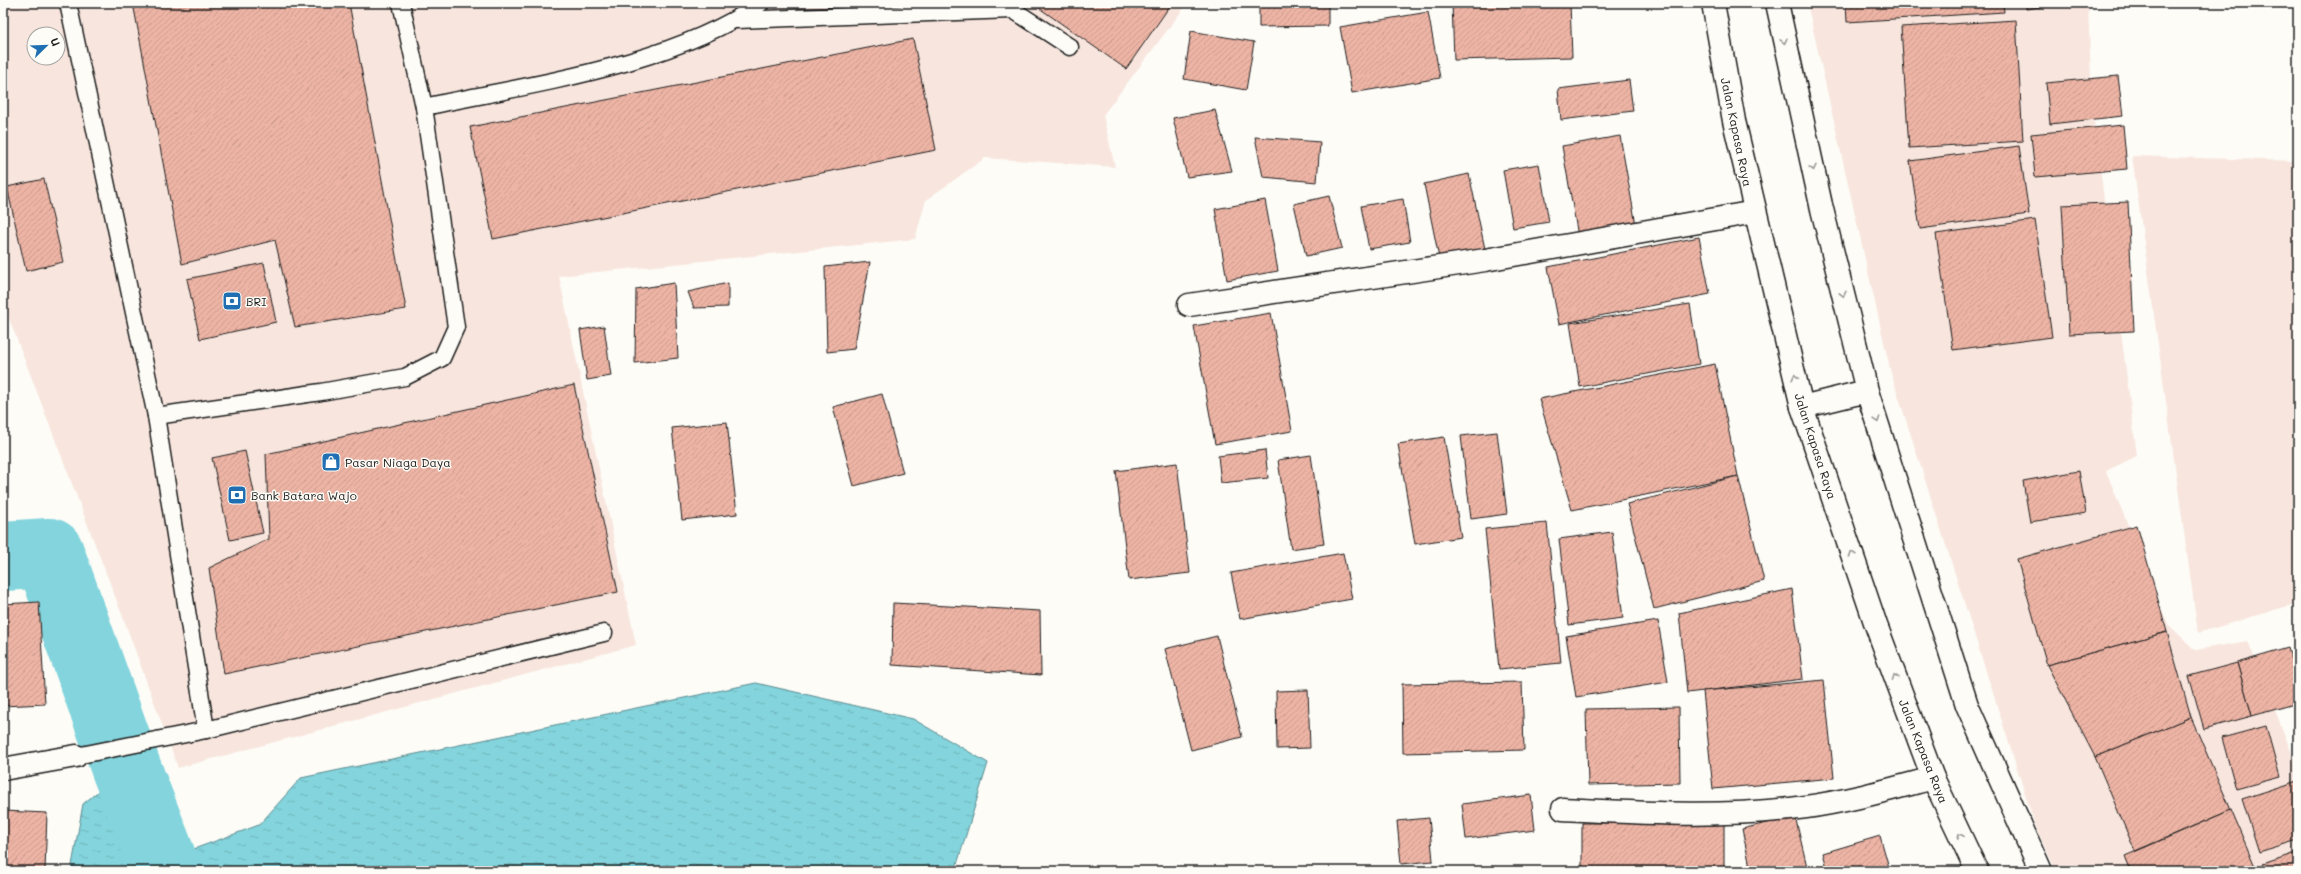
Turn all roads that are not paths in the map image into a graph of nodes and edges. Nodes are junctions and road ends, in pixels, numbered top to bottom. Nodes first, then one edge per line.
1 (68, 3) edge
2 (401, 3) edge
3 (761, 3) edge
4 (1713, 3) edge
5 (1777, 3) edge
6 (1008, 6) edge
7 (737, 20) junction
8 (1070, 47) dead end
9 (424, 107) junction
10 (1755, 212) junction
11 (1189, 305) dead end
12 (1867, 391) junction
13 (1802, 407) junction
14 (156, 416) junction
15 (604, 633) dead end
16 (206, 730) junction
17 (76, 756) joint
18 (3, 769) edge
19 (1933, 778) junction
20 (1563, 809) dead end
21 (1977, 871) edge
22 (2041, 871) edge

1 - 14 lane
2 - 9 lane
3 - 7 lane
4 - 10 main road, Jalan Kapasa Raya
5 -> 12 main road
6 - 7 lane
6 - 8 lane
7 - 9 lane
9 - 14 lane
10 - 11 main road
13 -> 10 main road, Jalan Kapasa Raya
12 - 13 main road
12 -> 22 main road
19 -> 13 main road, Jalan Kapasa Raya
14 - 16 lane
15 - 16 lane
16 - 17 lane
17 - 18 main road
19 - 20 main road
21 -> 19 main road, Jalan Kapasa Raya

